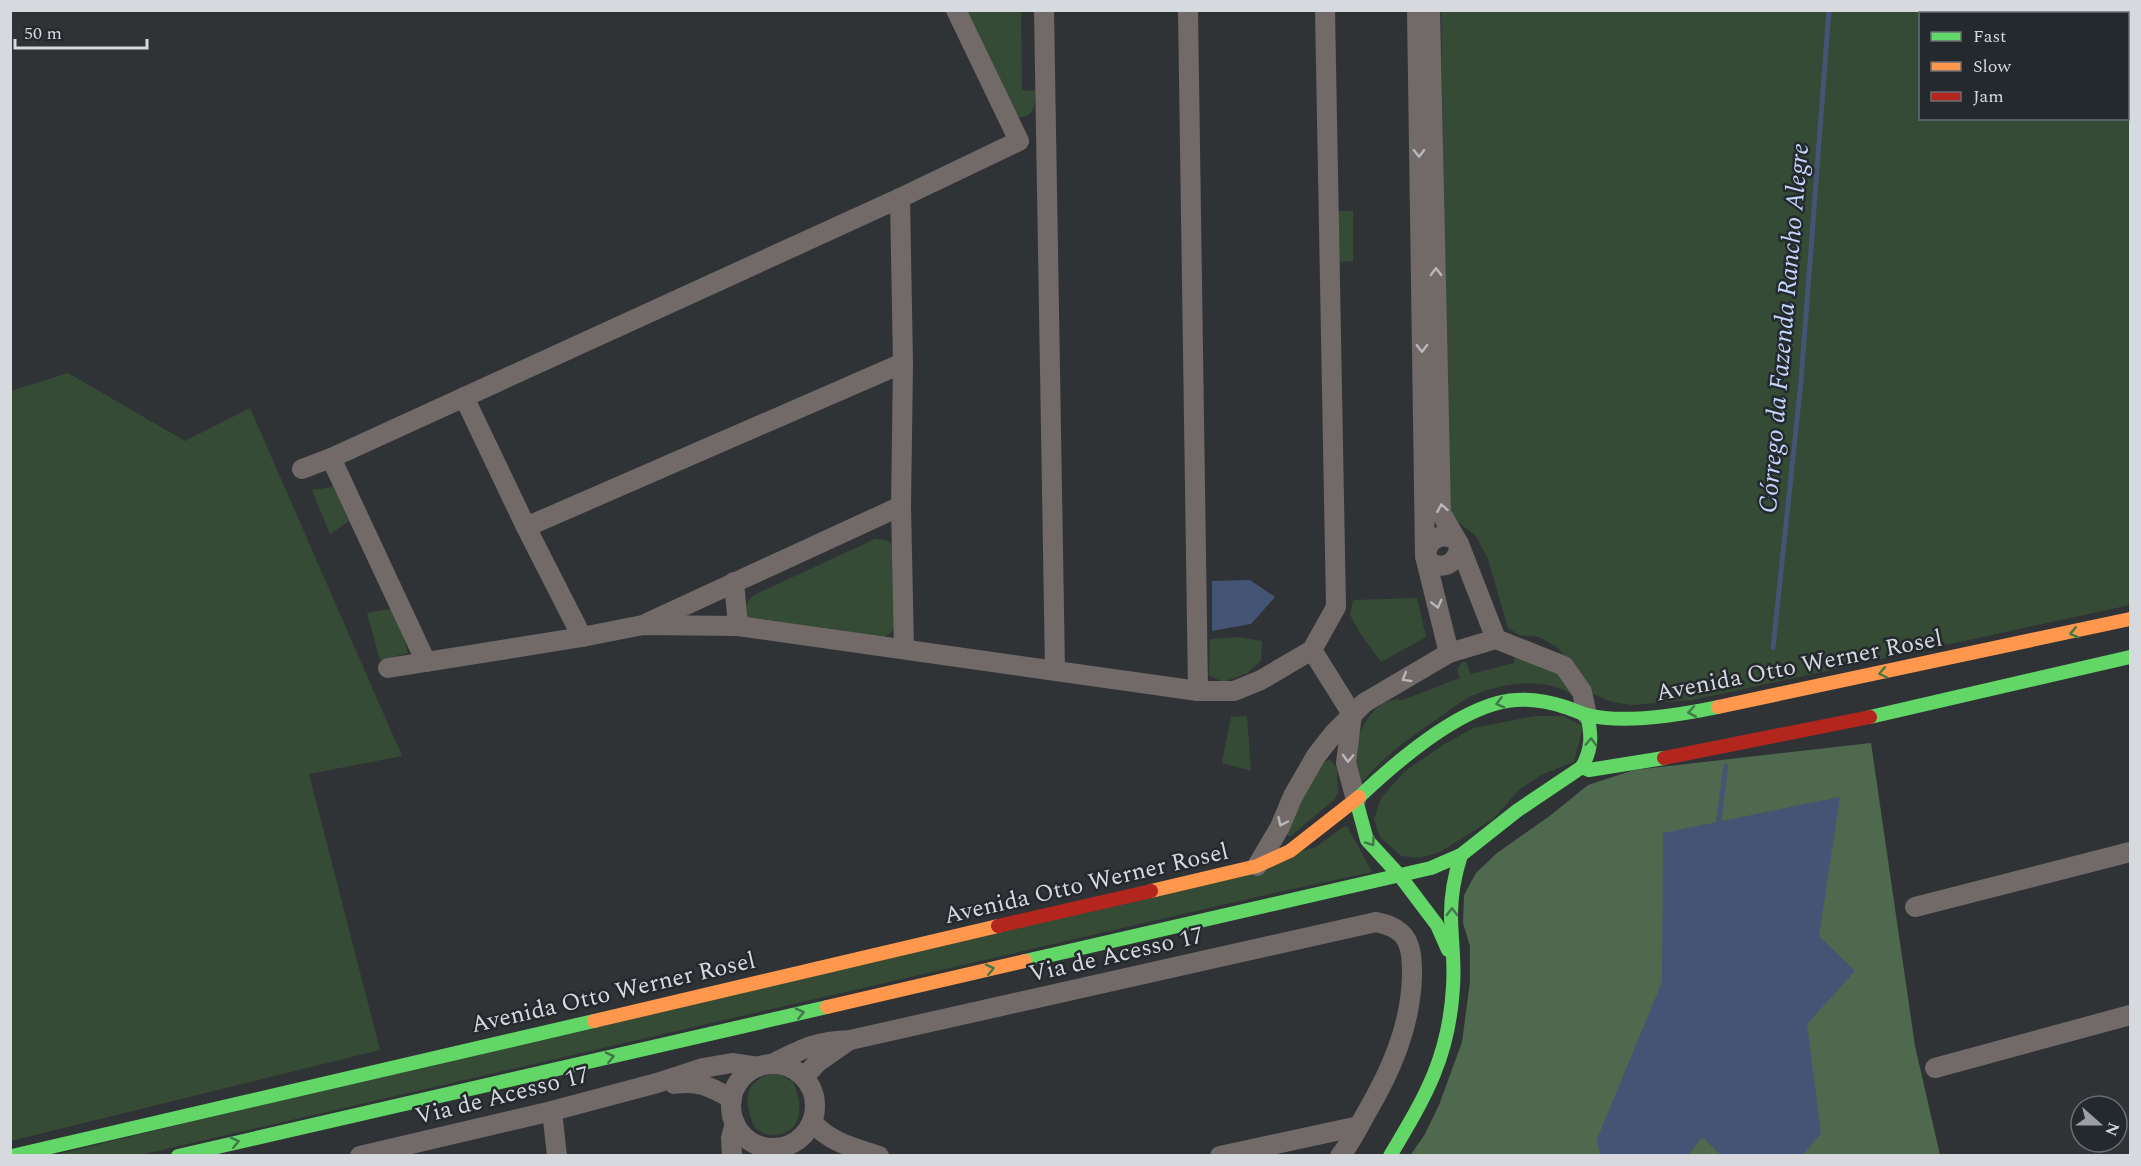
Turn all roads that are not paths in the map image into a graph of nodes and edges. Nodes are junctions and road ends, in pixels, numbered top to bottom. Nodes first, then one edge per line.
1 (956, 10) edge
2 (1044, 10) edge
3 (1188, 10) edge
4 (1325, 10) edge
5 (1417, 10) edge
6 (1430, 10) edge
7 (1046, 130) junction
8 (1019, 141) junction
9 (900, 198) junction
10 (903, 363) junction
11 (464, 397) junction
12 (331, 458) junction
13 (302, 469) dead end
14 (901, 506) junction
15 (525, 527) junction
16 (1459, 544) junction
17 (1425, 556) junction
18 (735, 582) junction
19 (2130, 619) edge
20 (643, 625) junction
21 (738, 626) junction
22 (582, 637) junction
23 (1496, 639) junction
24 (904, 649) junction
25 (1312, 650) junction
26 (1449, 653) junction
27 (2130, 657) edge
28 (426, 662) junction
29 (388, 668) dead end
30 (1055, 670) junction
31 (1198, 692) junction
32 (1352, 714) junction
33 (1587, 715) junction
34 (1582, 767) junction
35 (1356, 800) junction
36 (2130, 852) edge
37 (1461, 855) junction
38 (1257, 866) junction
39 (1400, 876) junction
40 (1915, 907) dead end
41 (1455, 970) junction
42 (2130, 1015) edge
43 (850, 1040) junction
44 (765, 1065) junction
45 (1935, 1068) dead end
46 (804, 1077) junction
47 (657, 1083) junction
48 (732, 1099) junction
49 (552, 1111) junction
50 (812, 1122) junction
51 (735, 1123) junction
52 (1359, 1126) junction
53 (777, 1151) edge
54 (371, 1154) edge
55 (12, 1155) edge
56 (178, 1155) edge
57 (557, 1155) edge
58 (732, 1155) edge
59 (879, 1155) edge
60 (1220, 1155) edge
61 (1340, 1155) edge
62 (1390, 1155) edge

1 - 8 street
2 - 7 street
3 - 31 street
4 - 25 street
5 -> 17 street
16 -> 6 street
7 - 8 street
7 - 30 street
8 - 9 street
9 - 10 street
9 - 11 street
10 - 14 street
10 - 15 street
11 - 12 street
11 - 15 street
12 - 13 street
12 - 28 street
14 - 18 street
14 - 24 street
15 - 22 street
16 - 17 street
16 - 23 street
17 -> 26 street
18 - 20 street
18 - 21 street
19 -> 33 street, Avenida Otto Werner Rosel
20 - 21 street
20 - 22 street
21 - 24 street
22 - 28 street
23 - 26 street
23 - 33 street
24 - 30 street
25 - 31 street
25 - 32 street
26 -> 32 street
27 - 34 street
28 - 29 street
30 - 31 street
32 -> 35 street
32 -> 38 street
34 -> 33 street
33 -> 35 street, Avenida Otto Werner Rosel
34 - 37 street
35 - 38 street, Avenida Otto Werner Rosel
35 -> 39 street
36 - 40 street
37 - 39 street
41 -> 37 street
38 - 55 street, Avenida Otto Werner Rosel
39 - 41 street
56 -> 39 street
41 - 62 street
42 - 45 street
43 - 44 street, Via de Acesso 17
43 - 46 street, Via de Acesso 17
43 - 52 street, Via de Acesso 17
44 - 46 street
44 - 47 street, Via de Acesso 17
44 - 48 street
46 - 50 street
47 - 48 street, Via de Acesso 17
47 - 49 street, Via de Acesso 17
48 - 51 street
49 - 54 street, Via de Acesso 17
49 - 57 street
50 - 53 street
50 - 59 street
51 - 53 street
51 - 58 street
52 - 60 street
52 - 61 street

